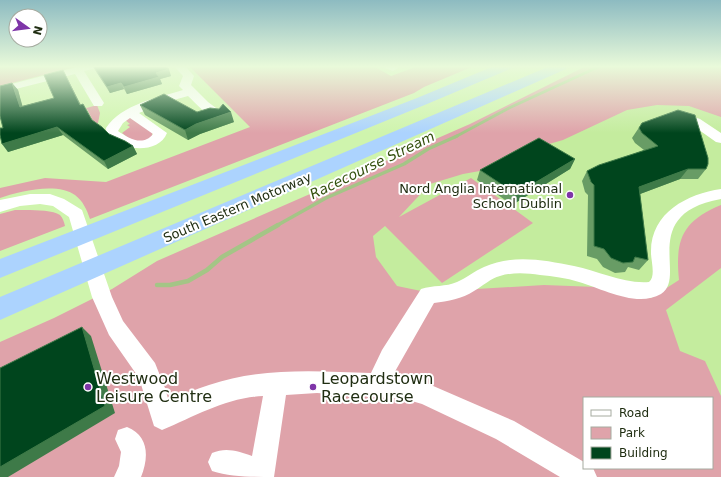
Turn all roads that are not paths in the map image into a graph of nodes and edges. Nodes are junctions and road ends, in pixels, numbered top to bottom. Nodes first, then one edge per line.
1 (89, 88) edge
2 (187, 88) edge
3 (452, 88) edge
4 (510, 88) edge
5 (190, 92) junction
6 (98, 103) dead end
7 (131, 113) dead end
8 (218, 114) edge
9 (674, 115) edge
10 (721, 139) edge
11 (721, 194) edge
12 (0, 206) edge
13 (0, 269) edge
14 (0, 309) edge
15 (277, 383) junction
16 (377, 385) junction
17 (127, 439) dead end
18 (221, 462) dead end
19 (126, 477) edge
20 (255, 477) edge
21 (261, 477) edge
22 (584, 477) edge

1 - 6 street
2 - 5 street
3 - 13 highway
4 - 14 highway, South Eastern Motorway
5 - 7 street
5 - 8 street
9 - 10 street
11 - 16 street
12 - 15 street
15 - 16 street
15 - 21 street
16 - 22 street
17 - 19 street
18 - 20 street

